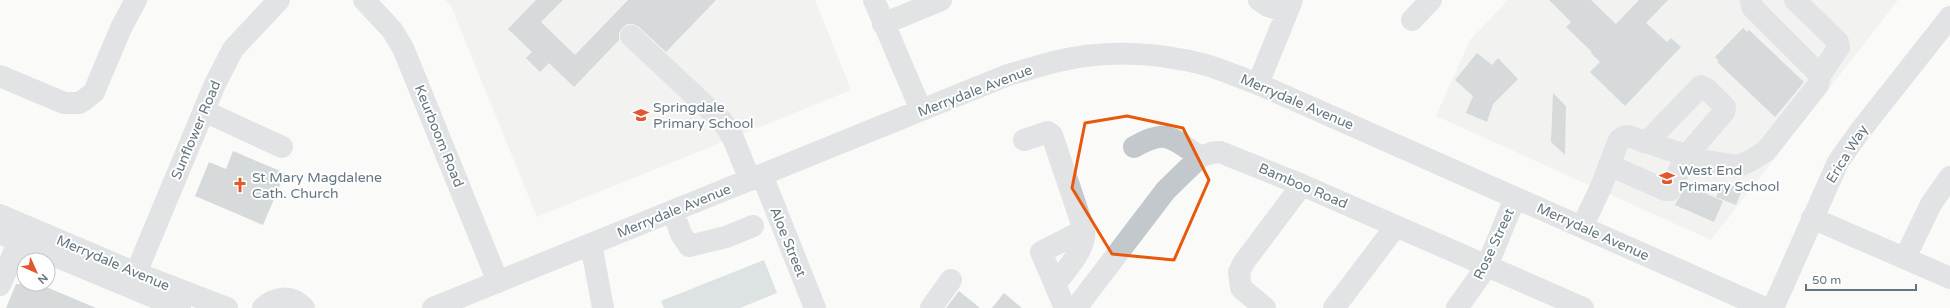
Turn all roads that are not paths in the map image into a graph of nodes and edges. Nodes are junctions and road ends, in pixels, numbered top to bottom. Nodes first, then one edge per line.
1 (136, 0) edge
2 (278, 0) edge
3 (364, 0) edge
4 (874, 0) edge
5 (941, 0) edge
6 (1259, 0) edge
7 (1431, 0) edge
8 (1751, 0) edge
9 (1795, 0) edge
10 (1289, 6) edge
11 (1950, 17) edge
12 (1412, 20) dead end
13 (884, 24) junction
14 (631, 36) dead end
15 (1820, 75) junction
16 (0, 76) edge
17 (1258, 84) junction
18 (921, 110) junction
19 (204, 111) junction
20 (1024, 140) dead end
21 (1646, 143) junction
22 (282, 147) dead end
23 (1134, 147) dead end
24 (1686, 156) junction
25 (1200, 157) junction
26 (1609, 165) junction
27 (1950, 177) edge
28 (756, 178) junction
29 (1302, 185) junction
30 (1516, 198) junction
31 (673, 211) junction
32 (0, 215) edge
33 (1812, 218) junction
34 (753, 226) dead end
35 (1396, 226) junction
36 (1582, 227) junction
37 (1084, 230) junction
38 (9, 237) edge
39 (592, 244) junction
40 (1905, 258) junction
41 (1487, 266) junction
42 (136, 273) junction
43 (1950, 278) edge
44 (951, 280) dead end
45 (498, 282) junction
46 (0, 285) edge
47 (1055, 285) junction
48 (144, 301) edge
49 (1575, 306) edge
50 (305, 307) edge
51 (180, 308) edge
52 (227, 308) edge
53 (263, 308) edge
54 (433, 308) edge
55 (603, 308) edge
56 (815, 308) edge
57 (931, 308) edge
58 (1065, 308) edge
59 (1076, 308) edge
60 (1265, 308) edge
61 (1334, 308) edge
62 (1457, 308) edge
63 (1765, 308) edge
64 (1773, 308) edge

1 - 16 street
2 - 19 street, Sunflower Road
3 - 45 street, Keurboom Road
4 - 13 street
5 - 13 street
6 - 10 street
7 - 12 street
8 - 15 street
9 - 15 street
10 - 17 street
11 - 33 street, Erica Way
13 - 18 street
14 - 28 street, Aloe Street
15 - 24 street
17 - 18 street, Merrydale Avenue
17 - 30 street, Merrydale Avenue
18 - 28 street, Merrydale Avenue
19 - 22 street
19 - 42 street, Sunflower Road
20 - 37 street
21 - 24 street
21 - 24 street
21 - 26 street
23 - 25 street
24 - 26 street
25 - 29 street, Bamboo Road
25 - 59 street, Bamboo Road
26 - 36 street
27 - 40 street
28 - 31 street, Merrydale Avenue
28 - 56 street, Aloe Street
29 - 35 street, Bamboo Road
29 - 60 street
30 - 36 street, Merrydale Avenue
30 - 41 street, Rose Street
31 - 34 street
31 - 39 street, Merrydale Avenue
32 - 42 street, Merrydale Avenue
33 - 40 street
33 - 64 street, Erica Way
35 - 41 street, Bamboo Road
35 - 61 street
36 - 63 street, Merrydale Avenue
37 - 47 street
37 - 47 street
38 - 46 street
38 - 48 street, Merrydale Avenue
39 - 45 street, Merrydale Avenue
39 - 55 street
40 - 43 street
41 - 49 street, Bamboo Road
41 - 62 street, Rose Street
42 - 52 street, Merrydale Avenue
44 - 57 street
45 - 54 street, Merrydale Avenue
47 - 58 street
48 - 51 street, Merrydale Avenue
50 - 53 street

